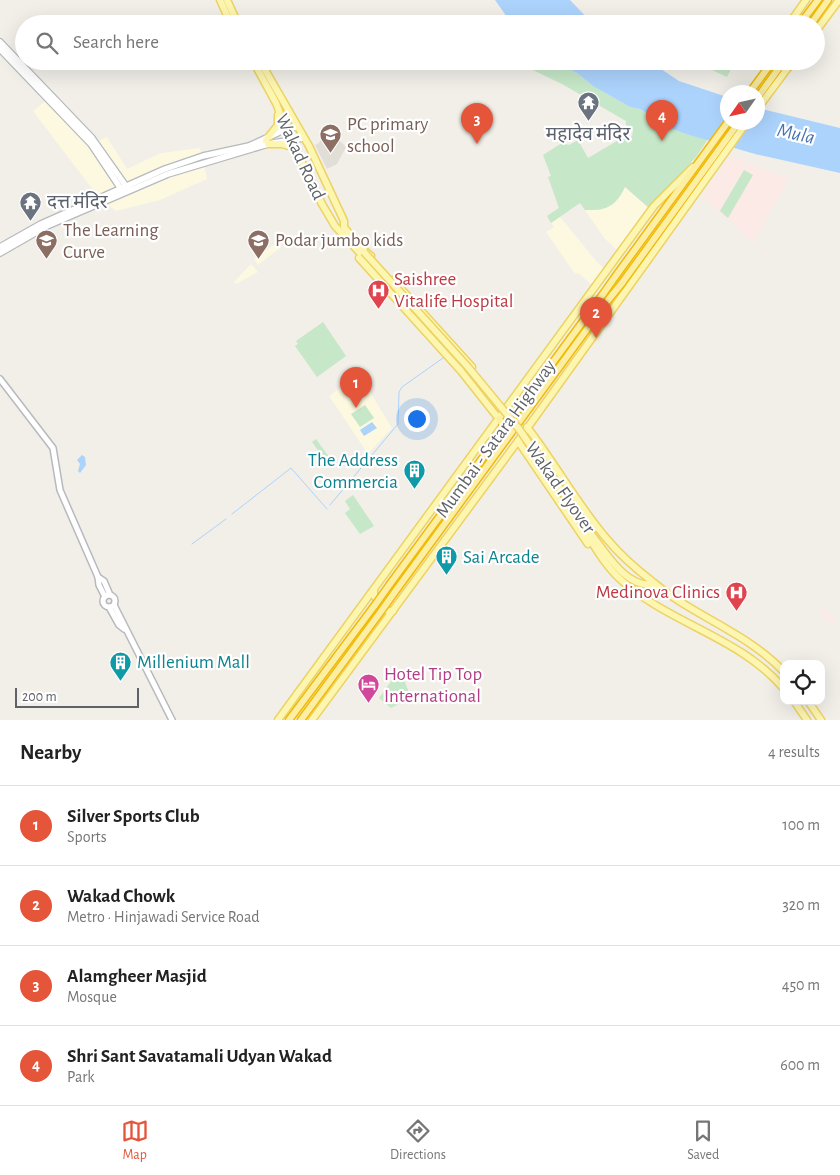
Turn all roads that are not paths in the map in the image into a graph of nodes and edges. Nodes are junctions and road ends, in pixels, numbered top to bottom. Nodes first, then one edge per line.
1 (220, 0) edge
2 (227, 0) edge
3 (806, 0) edge
4 (818, 0) edge
5 (828, 0) edge
6 (839, 0) edge
7 (227, 15) edge
8 (234, 15) edge
9 (795, 15) edge
10 (807, 15) edge
11 (817, 15) edge
12 (825, 18) edge
13 (0, 42) edge
14 (0, 49) edge
15 (15, 58) edge
16 (15, 65) edge
17 (20, 70) edge
18 (27, 70) edge
19 (258, 70) edge
20 (265, 70) edge
21 (764, 70) edge
22 (766, 70) edge
23 (782, 70) edge
24 (760, 79) junction
25 (756, 85) edge
26 (765, 91) edge
27 (276, 103) junction
28 (297, 127) junction
29 (286, 130) junction
30 (722, 130) edge
31 (734, 130) edge
32 (741, 130) edge
33 (304, 138) junction
34 (291, 139) junction
35 (267, 142) junction
36 (296, 148) junction
37 (701, 160) junction
38 (712, 166) junction
39 (125, 190) junction
40 (356, 245) junction
41 (0, 247) edge
42 (0, 253) edge
43 (604, 275) junction
44 (599, 282) junction
45 (625, 291) junction
46 (620, 298) junction
47 (469, 364) junction
48 (461, 372) junction
49 (0, 379) edge
50 (508, 406) junction
51 (499, 419) junction
52 (505, 427) junction
53 (527, 427) junction
54 (518, 441) junction
55 (510, 451) junction
56 (527, 454) junction
57 (588, 532) junction
58 (597, 550) junction
59 (655, 584) junction
60 (374, 590) junction
61 (107, 596) junction
62 (111, 606) junction
63 (393, 611) junction
64 (780, 668) edge
65 (780, 682) edge
66 (797, 705) edge
67 (811, 705) edge
68 (172, 720) edge
69 (278, 720) edge
70 (289, 720) edge
71 (301, 720) edge
72 (312, 720) edge
73 (807, 720) edge
74 (821, 720) edge

1 - 7 main road
2 - 8 main road
3 - 9 main road
4 - 10 highway
5 - 11 highway
6 - 12 main road
13 - 15 main road
14 - 16 main road
17 - 39 main road
18 - 39 main road
19 - 27 main road, Wakad Road
20 - 28 main road, Wakad Road
21 - 24 main road
22 - 24 highway
23 - 26 highway
24 - 25 highway
27 - 29 main road, Wakad Road
27 - 35 main road
28 - 29 main road
28 - 33 main road, Wakad Road
29 - 34 main road, Wakad Road
29 - 35 main road
30 - 37 highway, Mumbai - Satara Highway
31 - 38 highway, Mumbai - Satara Highway
32 - 38 main road
33 - 34 main road
33 - 40 main road, Wakad Road
34 - 35 main road
34 - 36 main road, Wakad Road
35 - 36 main road
35 - 39 main road
36 - 40 main road, Wakad Road
37 - 43 main road
37 - 52 highway, Mumbai - Satara Highway, bridge
38 - 45 main road
38 - 71 highway, Mumbai - Satara Highway, bridge
39 - 41 main road
39 - 42 main road
40 - 47 main road
40 - 48 main road
40 - 57 main road, Wakad Flyover, bridge
43 - 44 main road
43 - 45 main road
44 - 46 main road
44 - 50 main road
45 - 46 main road
46 - 53 main road
47 - 48 main road
47 - 50 main road
48 - 51 main road
49 - 61 street
50 - 51 main road
51 - 52 highway
51 - 60 main road
52 - 70 highway, Mumbai - Satara Highway, bridge
53 - 54 main road
53 - 59 main road
54 - 55 main road
54 - 56 main road
55 - 56 main road
55 - 63 main road
56 - 58 main road
57 - 58 main road, Wakad Flyover
57 - 59 main road, Wakad Flyover
58 - 65 main road
59 - 64 main road
60 - 63 main road
60 - 69 main road
61 - 62 street
61 - 62 street
62 - 68 street
63 - 72 main road
66 - 73 main road
67 - 74 main road

